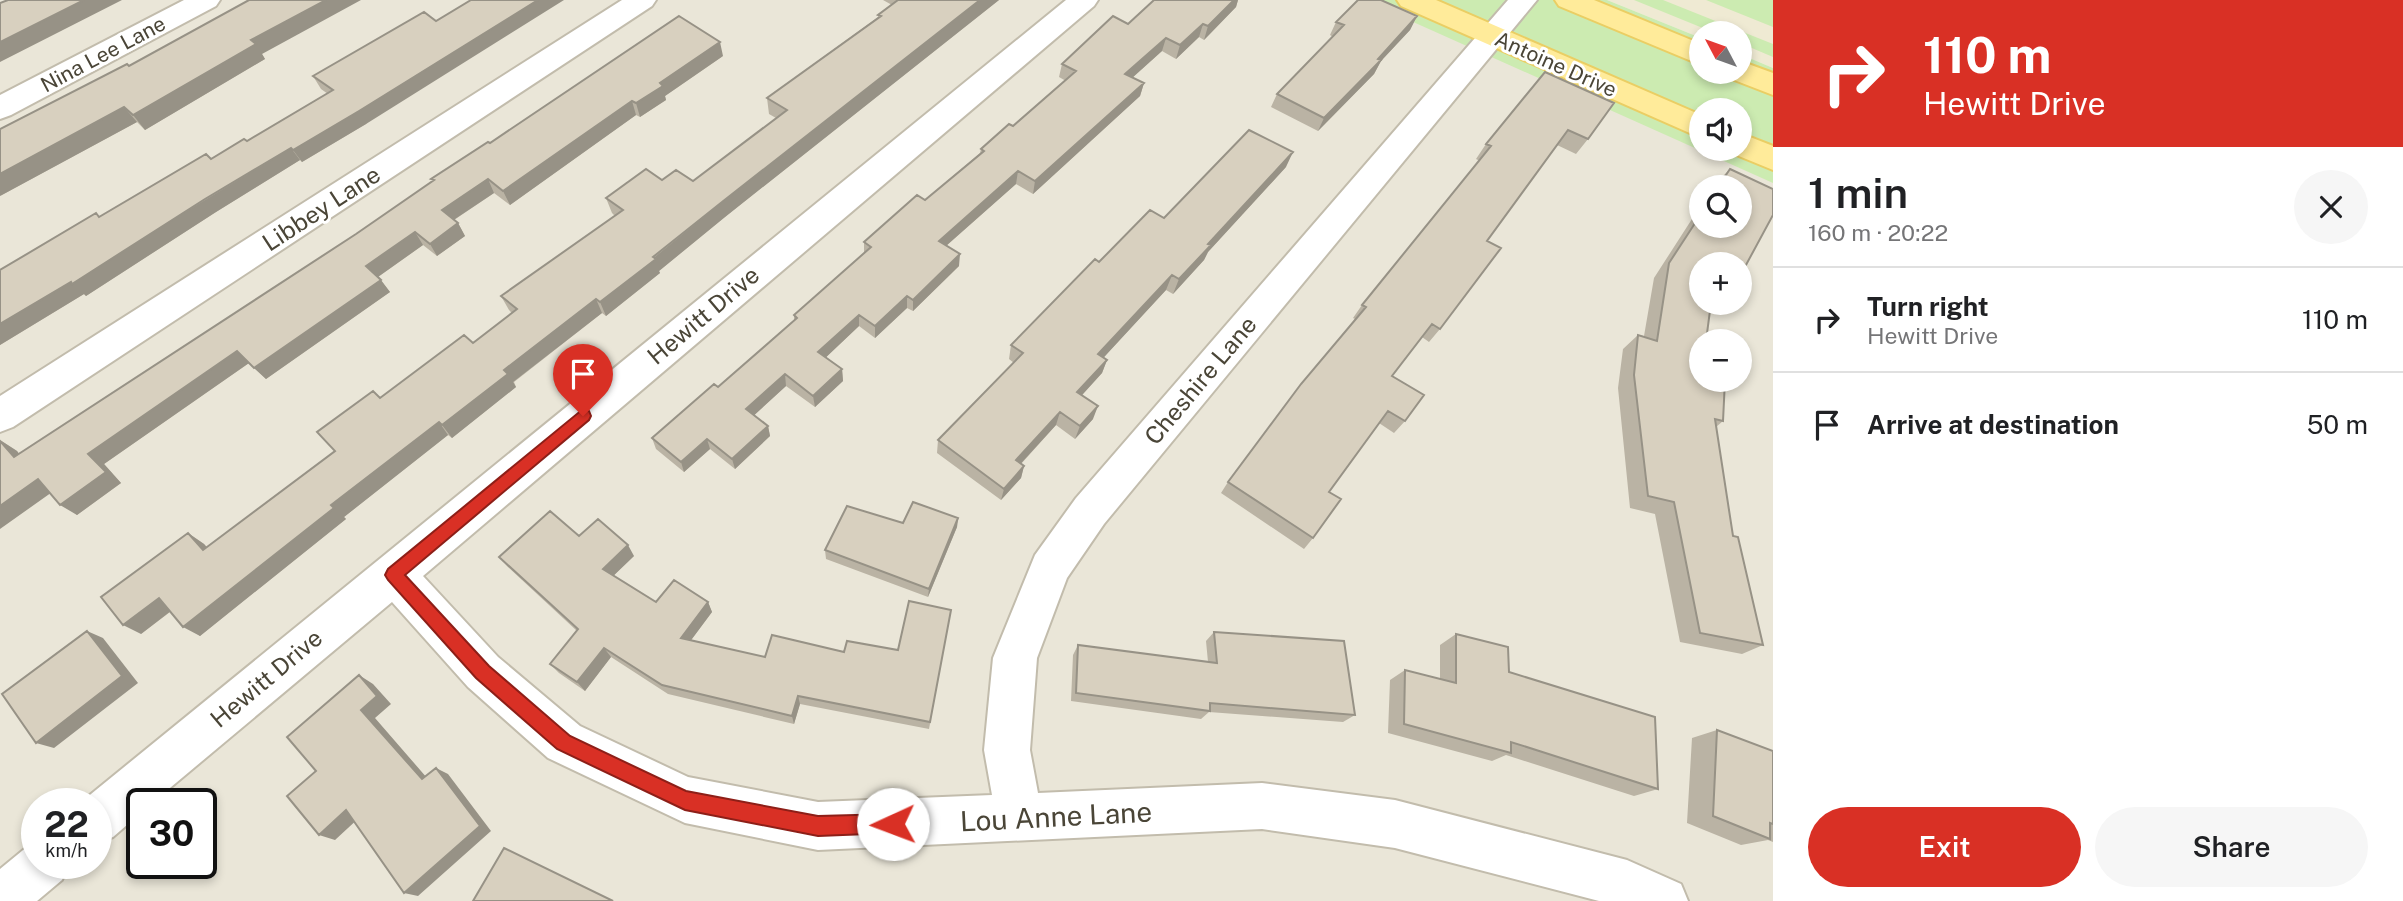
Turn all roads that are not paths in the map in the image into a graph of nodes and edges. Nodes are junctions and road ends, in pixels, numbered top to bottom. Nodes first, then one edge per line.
1 (206, 0) edge
2 (642, 0) edge
3 (1084, 0) edge
4 (1411, 0) edge
5 (1523, 0) edge
6 (1569, 0) edge
7 (1493, 36) junction
8 (1689, 50) edge
9 (1752, 76) edge
10 (1773, 85) edge
11 (0, 108) edge
12 (1689, 122) edge
13 (1752, 149) edge
14 (1773, 159) edge
15 (0, 416) edge
16 (394, 575) junction
17 (112, 807) edge
18 (1019, 819) junction
19 (26, 879) edge
20 (0, 901) edge
21 (1664, 901) edge

1 - 11 street, Nina Lee Lane
2 - 15 street, Libbey Lane
3 - 16 street, Hewitt Drive
4 - 7 main road, Antoine Drive
5 - 7 street, Cheshire Lane
6 - 8 main road
7 - 12 main road, Antoine Drive
7 - 18 street, Cheshire Lane
9 - 10 main road
13 - 14 main road
16 - 17 street, Hewitt Drive
16 - 18 street, Lou Anne Lane
18 - 21 street, Lou Anne Lane
19 - 20 street

